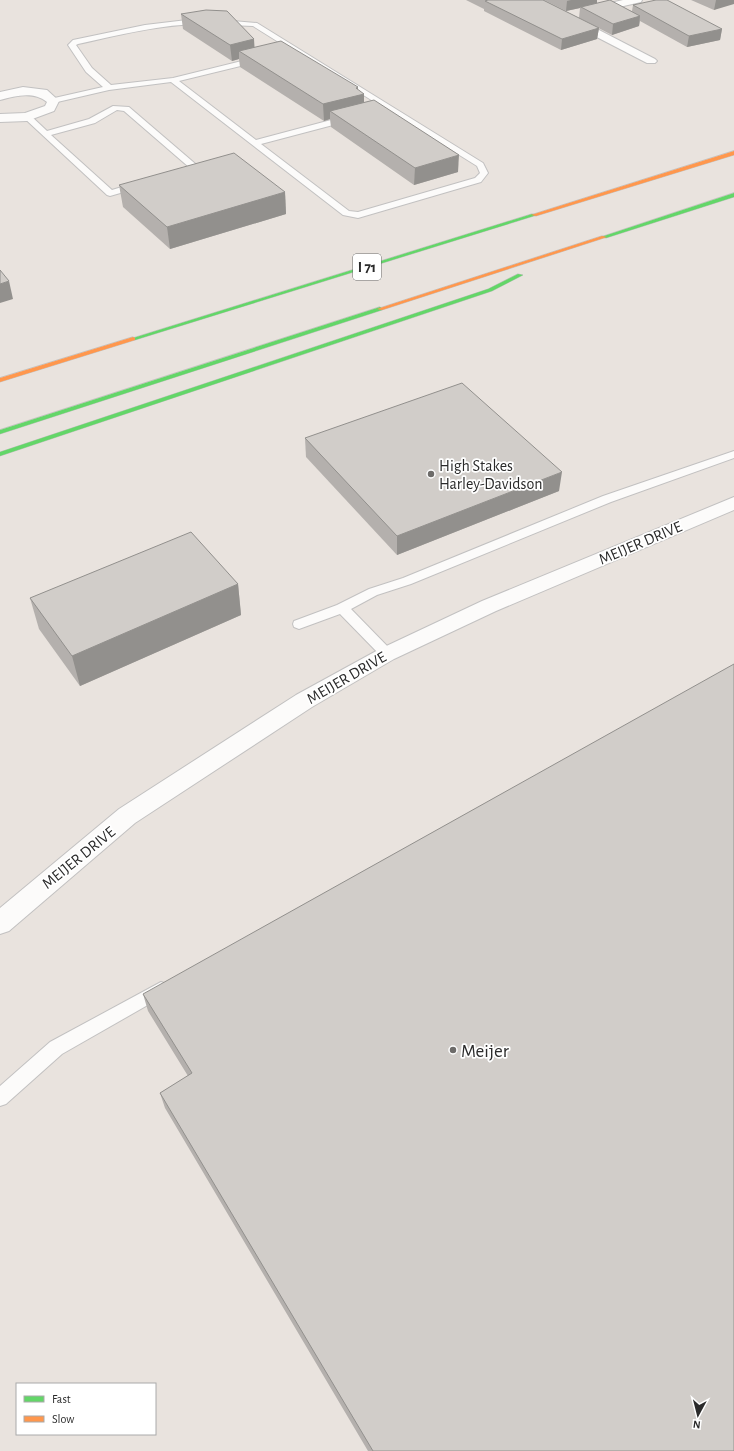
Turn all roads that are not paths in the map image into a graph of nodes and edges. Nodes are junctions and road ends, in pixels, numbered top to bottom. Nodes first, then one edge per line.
1 (533, 0) edge
2 (637, 0) edge
3 (565, 16) junction
4 (295, 48) junction
5 (282, 52) edge
6 (268, 56) edge
7 (650, 61) dead end
8 (173, 80) junction
9 (109, 88) junction
10 (0, 96) edge
11 (53, 101) junction
12 (388, 108) junction
13 (374, 111) edge
14 (360, 115) edge
15 (27, 117) junction
16 (0, 118) edge
17 (46, 134) junction
18 (255, 143) junction
19 (734, 153) edge
20 (174, 175) edge
21 (146, 183) edge
22 (734, 195) edge
23 (578, 245) junction
24 (0, 380) edge
25 (0, 432) edge
26 (0, 454) edge
27 (734, 454) edge
28 (734, 503) edge
29 (342, 608) junction
30 (299, 624) dead end
31 (387, 654) junction
32 (0, 923) edge
33 (174, 982) edge
34 (0, 1098) edge

1 - 3 street
2 - 3 street
3 - 7 street
4 - 5 lane
4 - 9 lane
4 - 12 lane
6 - 8 lane
8 - 9 lane
8 - 18 lane
9 - 11 lane
10 - 11 street
11 - 15 street
12 - 13 lane
12 - 18 lane
14 - 18 lane
15 - 16 street
15 - 17 lane
17 - 20 lane
17 - 21 lane
19 - 24 highway, I 71
22 - 23 highway
23 - 25 highway
23 - 26 highway
27 - 29 lane
28 - 31 street, MEIJER DRIVE
29 - 30 lane
29 - 31 lane
31 - 32 street, MEIJER DRIVE
33 - 34 lane

